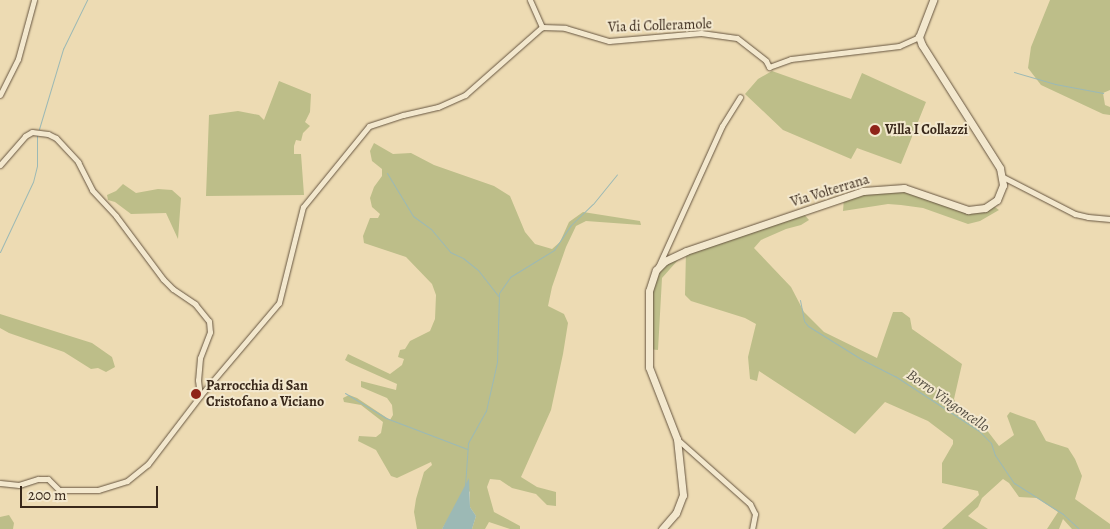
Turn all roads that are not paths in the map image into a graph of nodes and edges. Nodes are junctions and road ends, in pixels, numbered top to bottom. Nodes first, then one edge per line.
1 (34, 0) edge
2 (530, 0) edge
3 (933, 0) edge
4 (542, 27) junction
5 (919, 36) junction
6 (0, 95) edge
7 (740, 97) dead end
8 (0, 165) edge
9 (1003, 177) junction
10 (1110, 219) edge
11 (656, 270) junction
12 (200, 396) junction
13 (677, 439) junction
14 (0, 484) edge
15 (662, 529) edge
16 (752, 529) edge

1 - 6 street
2 - 4 street
3 - 5 main road
4 - 5 street, Via di Colleramole
4 - 12 street
5 - 9 main road
7 - 11 street
8 - 12 street
9 - 10 street
9 - 11 main road, Via Volterrana
11 - 13 main road
12 - 14 street
13 - 15 main road
13 - 16 street

